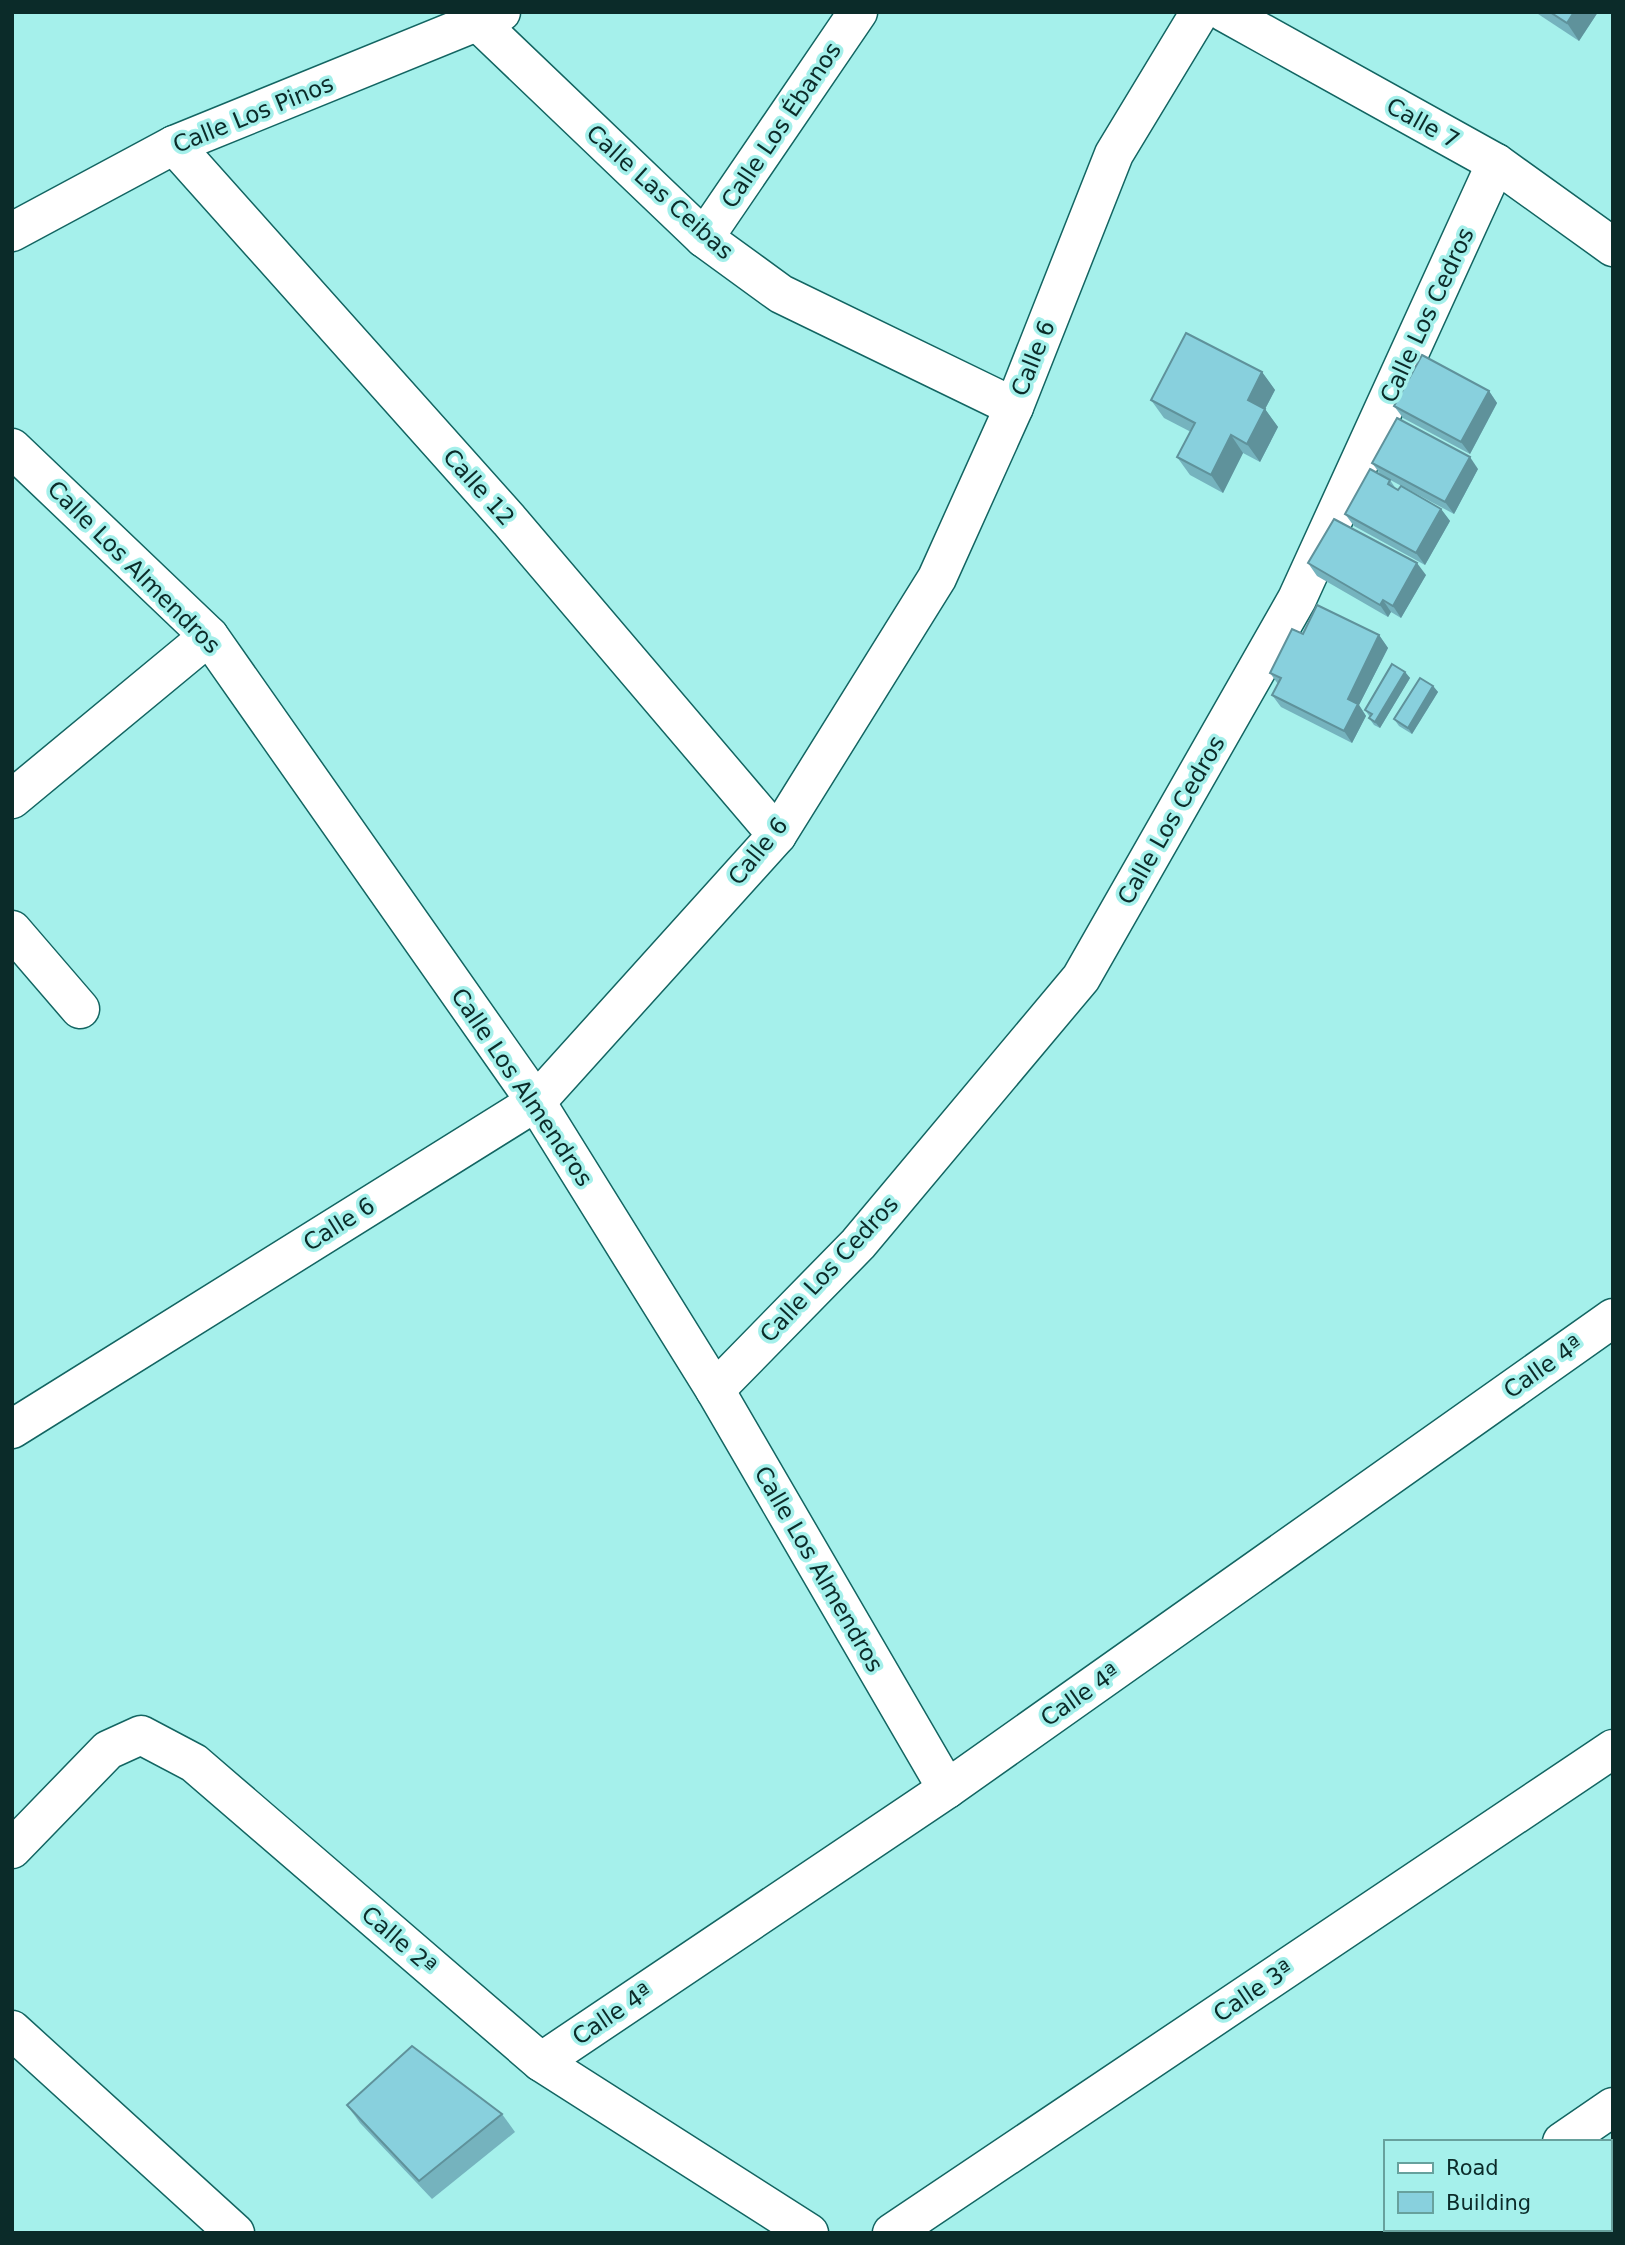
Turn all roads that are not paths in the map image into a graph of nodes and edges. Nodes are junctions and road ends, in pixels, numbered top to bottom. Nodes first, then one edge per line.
1 (858, 12) edge
2 (1200, 12) edge
3 (1224, 12) edge
4 (490, 17) edge
5 (174, 145) junction
6 (1496, 163) junction
7 (12, 232) edge
8 (704, 239) junction
9 (1613, 247) edge
10 (1014, 407) junction
11 (12, 448) edge
12 (209, 636) junction
13 (12, 799) edge
14 (777, 835) junction
15 (12, 930) edge
16 (80, 1009) dead end
17 (536, 1102) junction
18 (1613, 1318) edge
19 (715, 1390) junction
20 (12, 1429) edge
21 (1613, 1749) edge
22 (947, 1789) junction
23 (12, 1849) edge
24 (12, 2030) edge
25 (541, 2062) junction
26 (1613, 2107) edge
27 (1565, 2140) edge
28 (235, 2233) edge
29 (809, 2233) edge
30 (892, 2233) edge

1 - 8 street, Calle Los Ébanos
2 - 10 street, Calle 6
3 - 6 street, Calle 7
4 - 5 street, Calle Los Pinos
4 - 8 street, Calle Las Ceibas
5 - 7 street, Calle Los Pinos
5 - 14 street, Calle 12
6 - 9 street, Calle 7
6 - 19 street, Calle Los Cedros
8 - 10 street, Calle Las Ceibas
10 - 14 street, Calle 6
11 - 12 street, Calle Los Almendros
12 - 13 street
12 - 17 street, Calle Los Almendros
14 - 17 street, Calle 6
15 - 16 street
17 - 19 street, Calle Los Almendros
17 - 20 street, Calle 6
18 - 22 street, Calle 4ª
19 - 22 street, Calle Los Almendros
21 - 30 street, Calle 3ª
22 - 25 street, Calle 4ª
23 - 25 street, Calle 2ª
24 - 28 street
25 - 29 street, Calle 2ª
26 - 27 street

